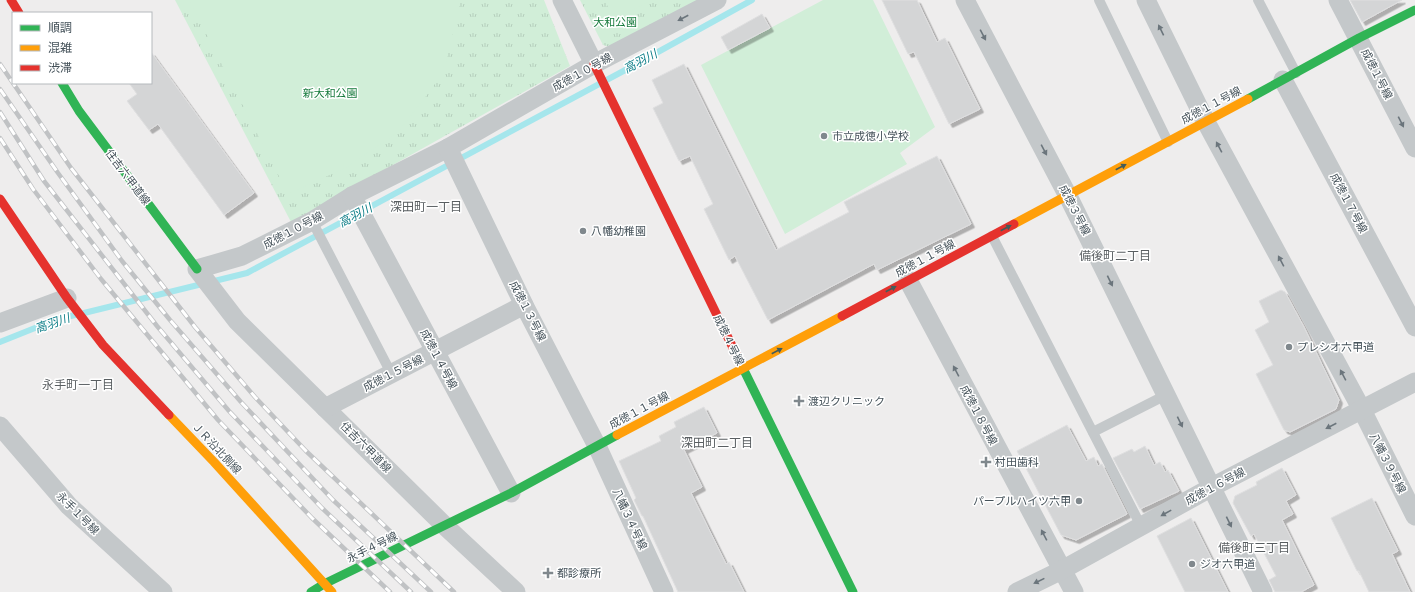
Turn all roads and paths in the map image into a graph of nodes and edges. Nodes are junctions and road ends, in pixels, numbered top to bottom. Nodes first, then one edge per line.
1 (11, 0) edge
2 (562, 0) edge
3 (718, 0) edge
4 (965, 0) edge
5 (1099, 0) edge
6 (1146, 0) edge
7 (1258, 0) edge
8 (1338, 0) edge
9 (1415, 10) edge
10 (18, 12) edge
11 (1359, 38) junction
12 (596, 69) junction
13 (1290, 76) junction
14 (63, 84) edge
15 (1206, 122) junction
16 (1168, 142) junction
17 (1415, 148) edge
18 (448, 149) junction
19 (1068, 196) junction
20 (0, 199) edge
21 (354, 200) junction
22 (313, 224) junction
23 (992, 236) junction
24 (197, 269) junction
25 (908, 280) junction
26 (67, 298) junction
27 (524, 305) junction
28 (0, 323) edge
29 (1415, 327) edge
30 (435, 351) junction
31 (742, 369) junction
32 (391, 374) junction
33 (1415, 382) edge
34 (1166, 395) junction
35 (325, 408) junction
36 (1362, 410) junction
37 (0, 426) edge
38 (1093, 432) junction
39 (597, 446) junction
40 (1212, 487) junction
41 (511, 493) junction
42 (1415, 516) edge
43 (445, 526) junction
44 (1141, 526) junction
45 (1062, 570) junction
46 (324, 584) junction
47 (163, 592) edge
48 (311, 592) edge
49 (332, 592) edge
50 (516, 592) edge
51 (664, 592) edge
52 (853, 592) edge
53 (1017, 592) edge
54 (1074, 592) edge
55 (1263, 592) edge

1 - 10 street
2 - 12 street
3 -> 12 street, 成徳１０号線
4 -> 19 street, 成徳３号線
5 - 16 lane
15 -> 6 street, 八幡３９号線
7 - 13 lane
8 - 11 street, 成徳１号線
9 - 11 street, 成徳１１号線
11 - 13 street, 成徳１１号線
11 -> 17 street, 成徳１号線
12 - 18 street, 成徳１０号線
12 - 31 street, 成徳４号線
13 - 15 street, 成徳１１号線
13 - 29 street, 成徳１７号線
14 - 24 street, 住吉六甲道線
15 - 16 street, 成徳１１号線
36 -> 15 street, 八幡３９号線
19 -> 16 street, 成徳１１号線
18 - 21 street, 成徳１０号線
18 - 27 street, 成徳１３号線
23 -> 19 street, 成徳１１号線
19 -> 34 street, 成徳３号線
20 - 26 street
21 - 22 street, 成徳１０号線
21 - 30 street, 成徳１４号線
22 - 24 street, 成徳１０号線
22 - 32 lane
23 - 25 street, 成徳１１号線
23 - 38 lane
24 - 35 street, 住吉六甲道線
31 -> 25 street, 成徳１１号線
45 -> 25 street, 成徳１８号線
26 - 28 street
26 - 46 street, ＪＲ沿北側線
27 - 30 street, 成徳１５号線
27 - 39 street, 成徳１３号線
30 - 32 street, 成徳１５号線
30 - 41 street, 成徳１４号線
31 - 39 street, 成徳１１号線
31 - 52 street, 成徳４号線
32 - 35 street, 成徳１５号線
33 - 36 street, 成徳１６号線
34 - 38 lane
34 -> 40 street, 成徳３号線
35 - 43 street, 住吉六甲道線
36 -> 40 street, 成徳１６号線
36 - 42 street, 八幡３９号線
37 - 47 street, 永手１号線
38 - 44 lane
39 - 41 street, 成徳１１号線
39 - 51 street, 八幡３４号線
40 -> 44 street, 成徳１６号線
40 -> 55 street, 成徳３号線
41 - 43 street, 成徳１１号線
43 - 46 street, 永手４号線
43 - 50 street, 住吉六甲道線
44 - 45 street, 成徳１６号線
45 -> 53 street, 成徳１６号線
45 - 54 street, 成徳１８号線
46 - 48 street, 永手４号線
46 - 49 street, ＪＲ沿北側線

